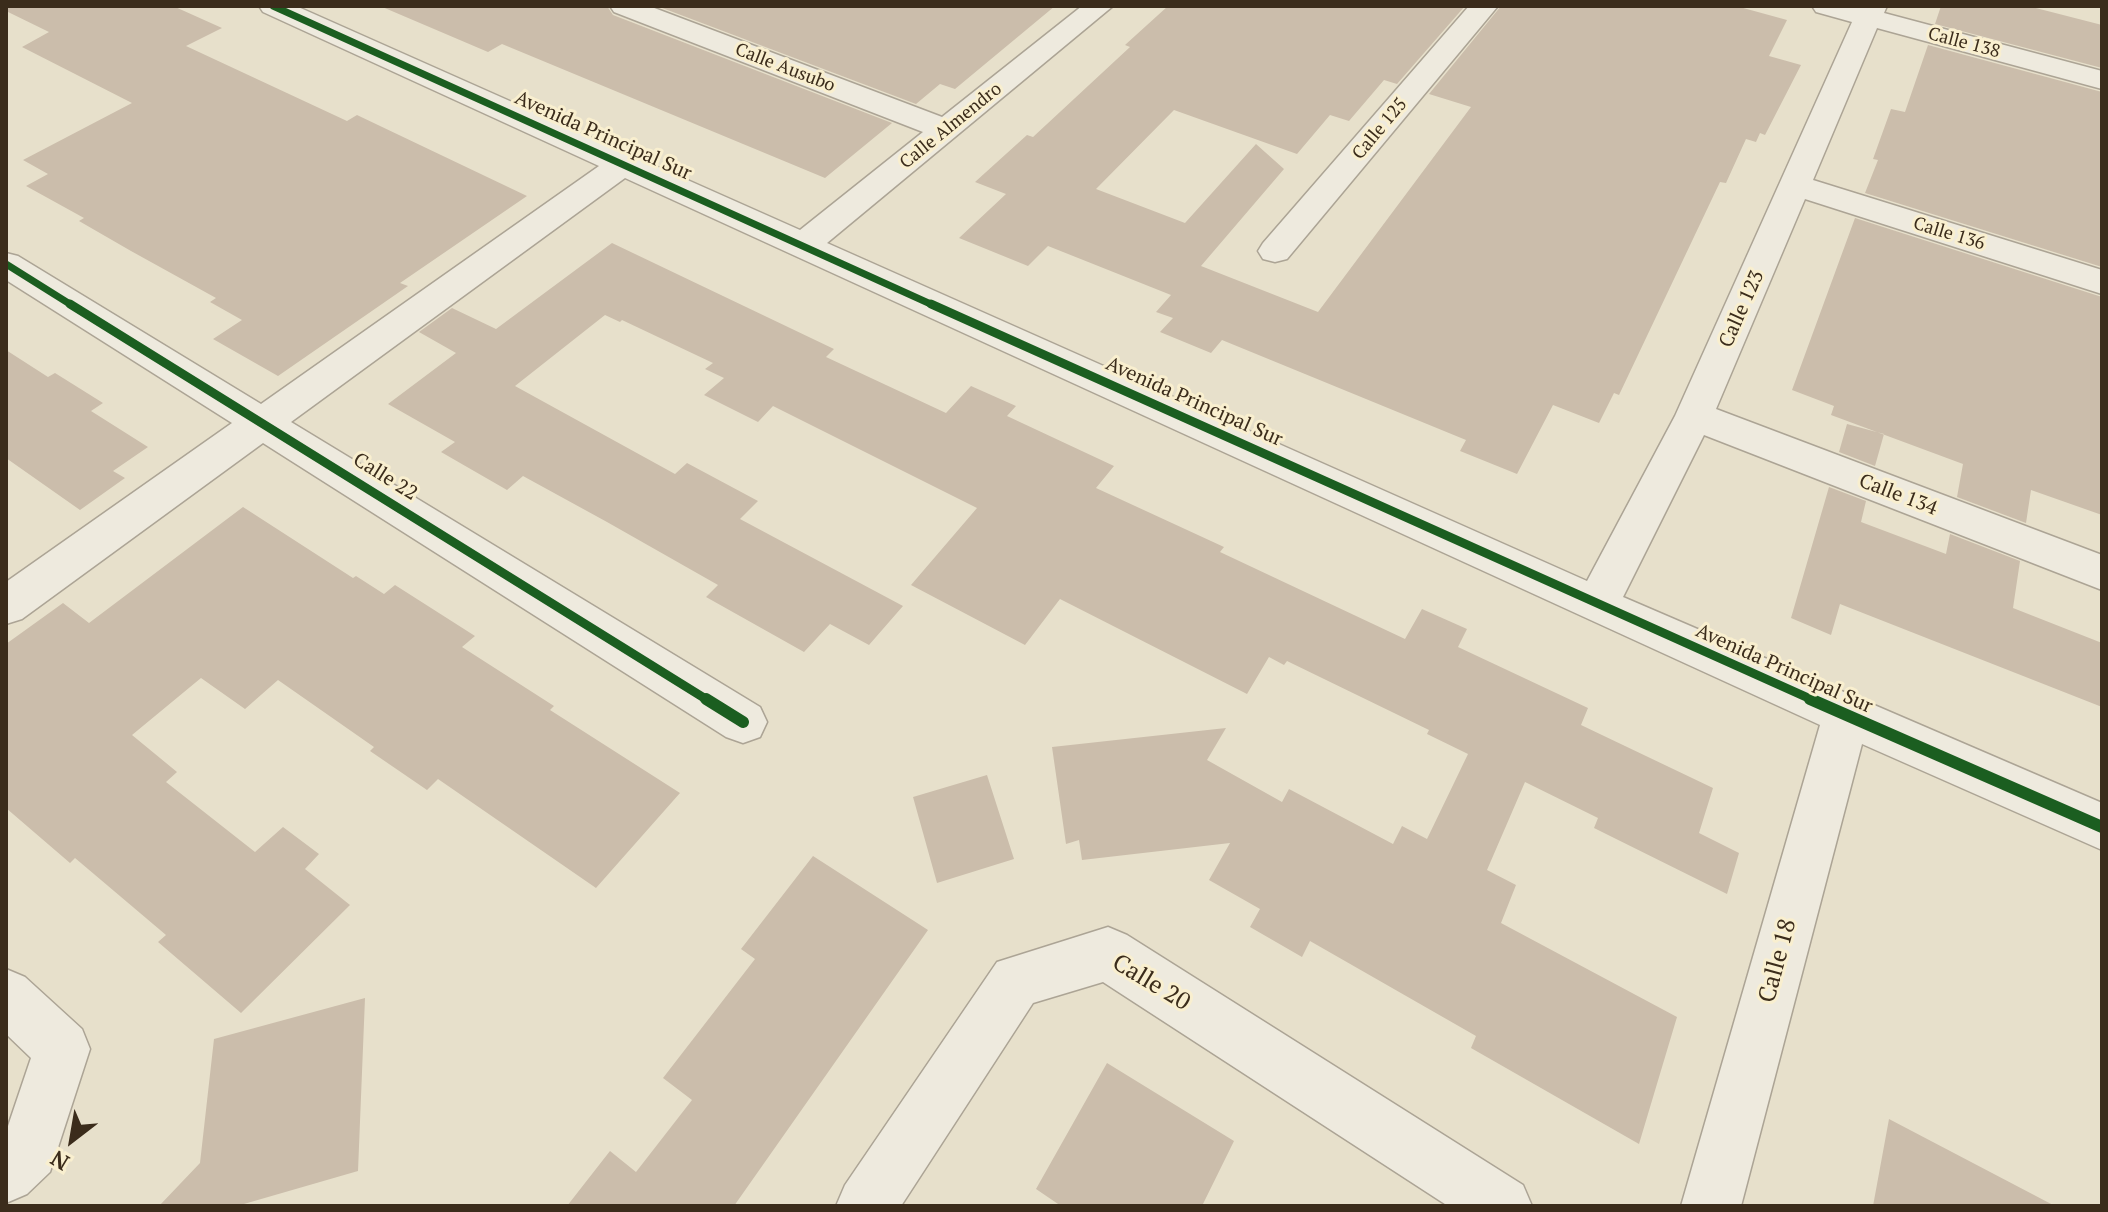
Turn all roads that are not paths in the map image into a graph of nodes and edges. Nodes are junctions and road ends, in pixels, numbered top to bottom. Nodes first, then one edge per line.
1 (273, 6) edge
2 (624, 6) edge
3 (1099, 6) edge
4 (1484, 6) edge
5 (1826, 6) edge
6 (1871, 12) edge
7 (2102, 80) edge
8 (946, 130) junction
9 (623, 164) junction
10 (1797, 186) junction
11 (803, 245) junction
12 (1275, 251) dead end
13 (6, 264) edge
14 (2102, 282) edge
15 (1694, 416) junction
16 (265, 423) junction
17 (2102, 573) edge
18 (1597, 605) junction
19 (6, 606) edge
20 (1846, 716) junction
21 (743, 722) dead end
22 (2102, 827) edge
23 (6, 996) edge
24 (6, 1173) edge
25 (866, 1206) edge
26 (1502, 1206) edge
27 (1711, 1206) edge

1 - 9 street, Avenida Principal Sur
2 - 8 street, Calle Ausubo
3 - 8 street, Calle Almendro
4 - 12 street, Calle 125
5 - 6 street, Calle 138
6 - 7 street, Calle 138
6 - 10 street, Calle 123
8 - 11 street, Calle Almendro
9 - 11 street, Avenida Principal Sur
9 - 16 street
10 - 14 street, Calle 136
10 - 15 street, Calle 123
11 - 18 street, Avenida Principal Sur
13 - 16 street, Calle 22
15 - 17 street, Calle 134
15 - 18 street, Calle 123
16 - 19 street
16 - 21 street, Calle 22
18 - 20 street, Avenida Principal Sur
20 - 22 street, Avenida Principal Sur
20 - 27 street, Calle 18
23 - 24 street
25 - 26 street, Calle 20

